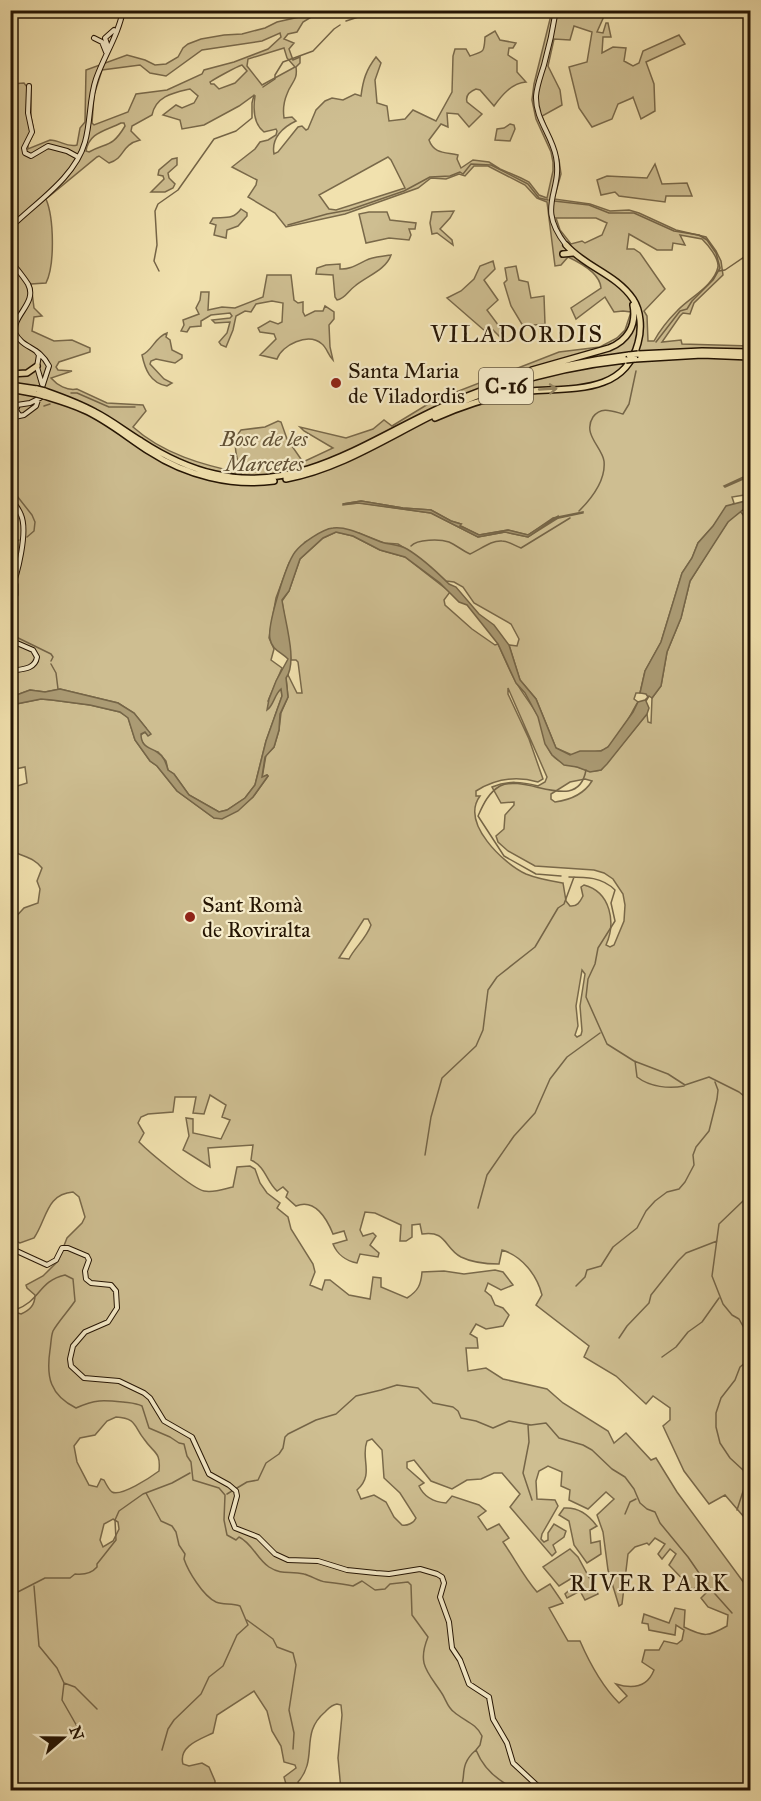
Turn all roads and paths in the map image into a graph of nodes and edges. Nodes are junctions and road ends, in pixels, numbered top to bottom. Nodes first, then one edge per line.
1 (556, 10) edge
2 (122, 12) edge
3 (94, 38) dead end
4 (106, 53) junction
5 (29, 86) dead end
6 (76, 155) junction
7 (10, 228) edge
8 (566, 245) joint
9 (574, 253) junction
10 (563, 254) dead end
11 (10, 260) edge
12 (630, 295) junction
13 (35, 348) junction
14 (750, 355) edge
15 (628, 357) junction
16 (47, 361) junction
17 (38, 366) junction
18 (47, 370) junction
19 (10, 374) edge
20 (10, 387) edge
21 (41, 392) junction
22 (10, 400) edge
23 (25, 404) junction
24 (16, 409) junction
25 (27, 411) junction
26 (20, 415) junction
27 (10, 418) edge
28 (415, 419) junction
29 (392, 436) junction
30 (10, 498) edge
31 (10, 591) edge
32 (10, 640) edge
33 (10, 671) edge
34 (10, 1248) edge
35 (542, 1791) edge

1 - 8 street
2 - 4 street
3 - 4 street
4 - 6 street
5 - 6 street
6 - 7 street
8 - 9 highway
9 - 10 highway
9 - 12 highway
11 - 13 street
12 - 28 highway
29 -> 12 highway
13 - 16 street
13 - 17 street
14 - 15 highway, C-16, bridge
15 - 28 highway, C-16
15 - 29 highway, C-16
16 - 17 street
16 - 18 street
17 - 18 street
17 - 19 highway
17 - 21 street
18 - 21 street
20 - 21 highway, C-16
21 - 23 street
21 - 25 street
21 - 28 highway, C-16
21 - 29 highway, C-16
22 - 24 highway
23 - 24 street
23 - 25 street
24 - 26 street
24 - 27 street
25 - 26 street
26 - 27 street
30 - 31 street
32 - 33 street
34 - 35 street

